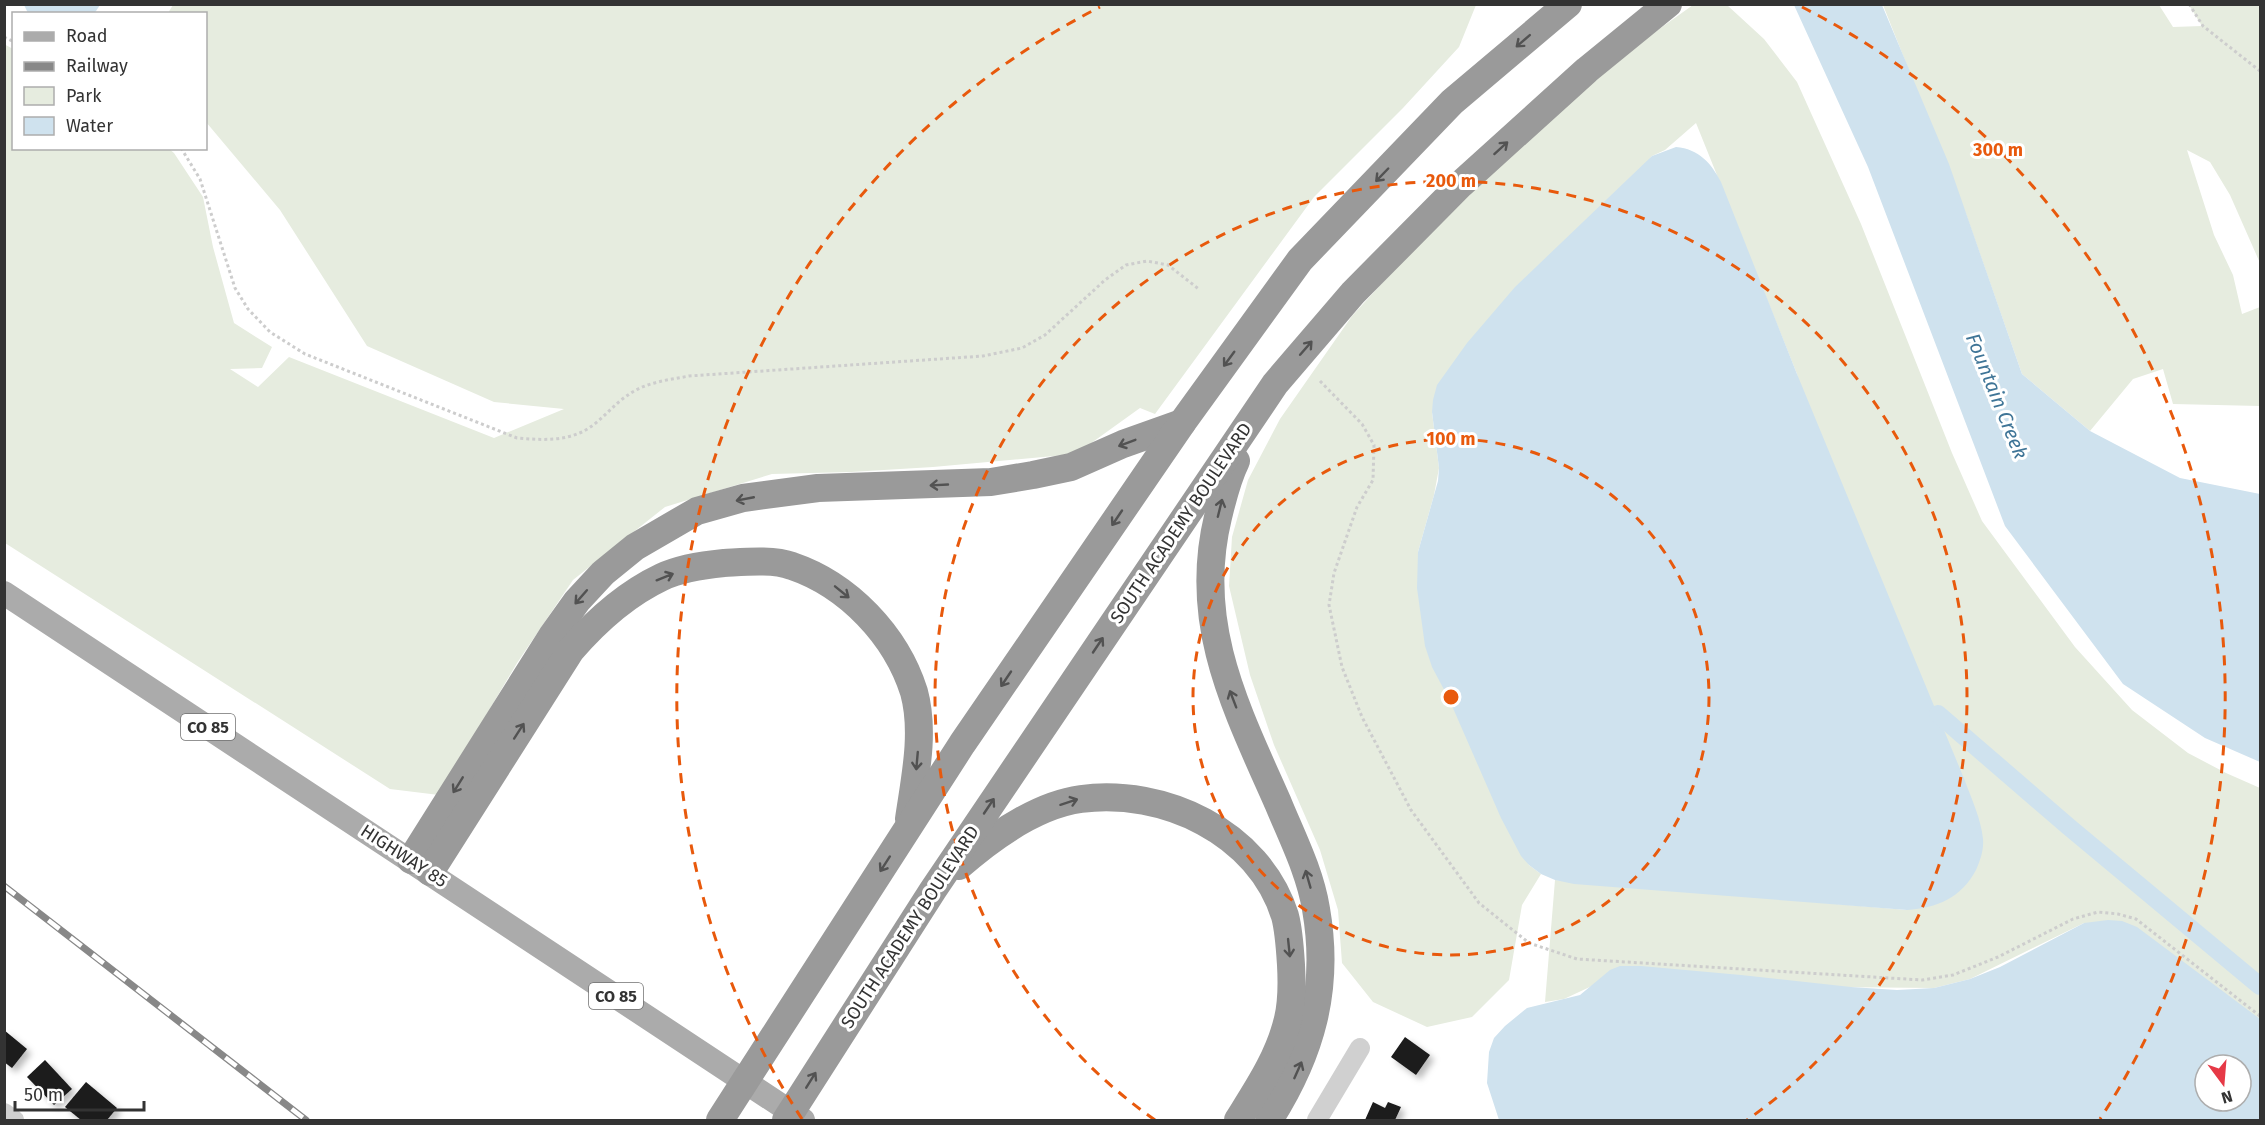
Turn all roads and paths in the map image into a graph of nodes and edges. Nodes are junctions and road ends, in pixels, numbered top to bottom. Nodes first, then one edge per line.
1 (1568, 4) edge
2 (1668, 4) edge
3 (2189, 4) edge
4 (2260, 71) edge
5 (182, 150) edge
6 (1200, 290) dead end
7 (1320, 381) dead end
8 (1275, 384) junction
9 (1182, 423) junction
10 (4, 593) edge
11 (908, 829) junction
12 (420, 866) junction
13 (933, 890) junction
14 (2260, 1016) edge
15 (1360, 1048) dead end
16 (4, 1113) edge
17 (14, 1120) edge
18 (720, 1120) edge
19 (786, 1120) edge
20 (803, 1120) edge
21 (1238, 1120) edge
22 (1269, 1120) edge
23 (1317, 1120) edge

1 -> 9 highway
8 -> 2 highway, SOUTH ACADEMY BOULEVARD
3 - 4 path
5 - 6 path
7 - 14 path
13 -> 8 highway, SOUTH ACADEMY BOULEVARD
22 -> 8 highway
9 -> 11 highway
9 -> 12 highway
10 - 12 main road, HIGHWAY 85 / CO 85
12 -> 11 highway
11 -> 18 highway
12 - 20 main road, HIGHWAY 85 / CO 85
19 -> 13 highway, SOUTH ACADEMY BOULEVARD
13 -> 21 highway
15 - 23 street
16 - 17 street

